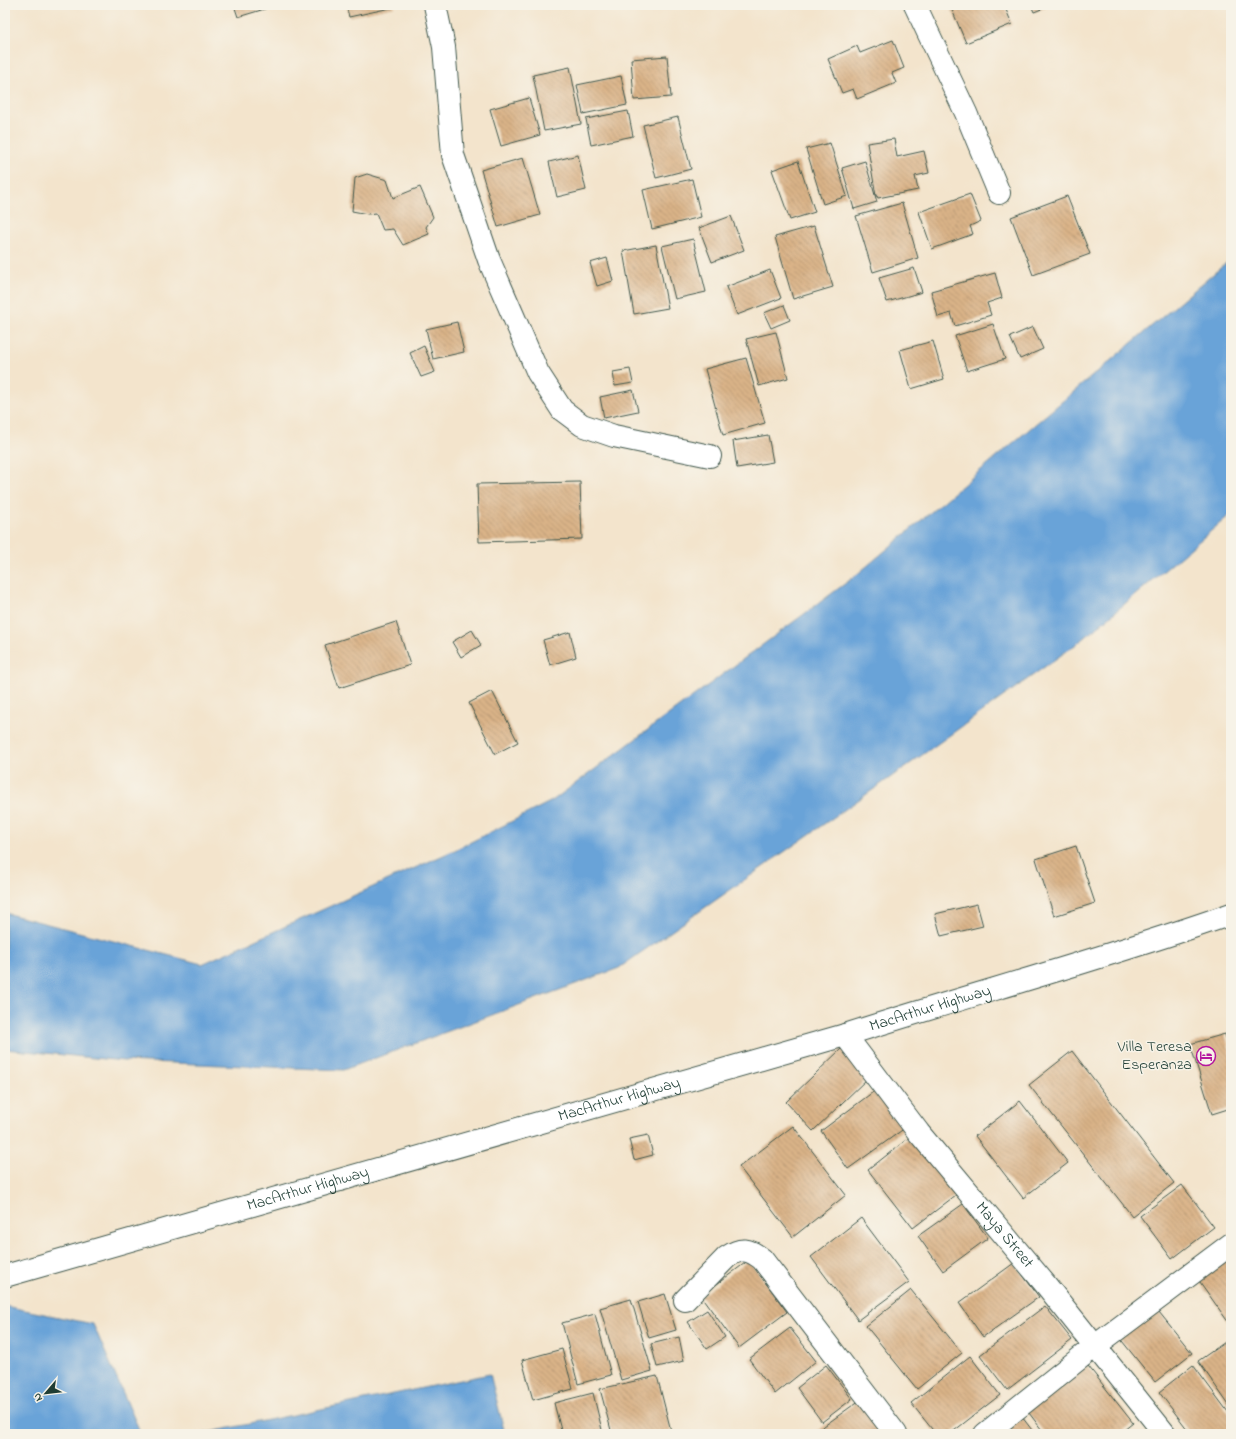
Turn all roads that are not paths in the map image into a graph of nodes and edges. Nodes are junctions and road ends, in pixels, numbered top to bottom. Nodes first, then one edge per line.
1 (435, 5) edge
2 (915, 5) edge
3 (998, 193) dead end
4 (710, 456) dead end
5 (1231, 914) edge
6 (845, 1035) junction
7 (1231, 1244) edge
8 (5, 1276) edge
9 (685, 1300) dead end
10 (1095, 1346) junction
11 (896, 1434) edge
12 (985, 1434) edge
13 (1165, 1434) edge

1 - 4 main road
2 - 3 main road
5 - 6 main road, MacArthur Highway
6 - 8 main road, MacArthur Highway
6 - 10 main road, Maya Street
7 - 10 main road
9 - 11 main road
10 - 12 main road
10 - 13 main road, Maya Street

